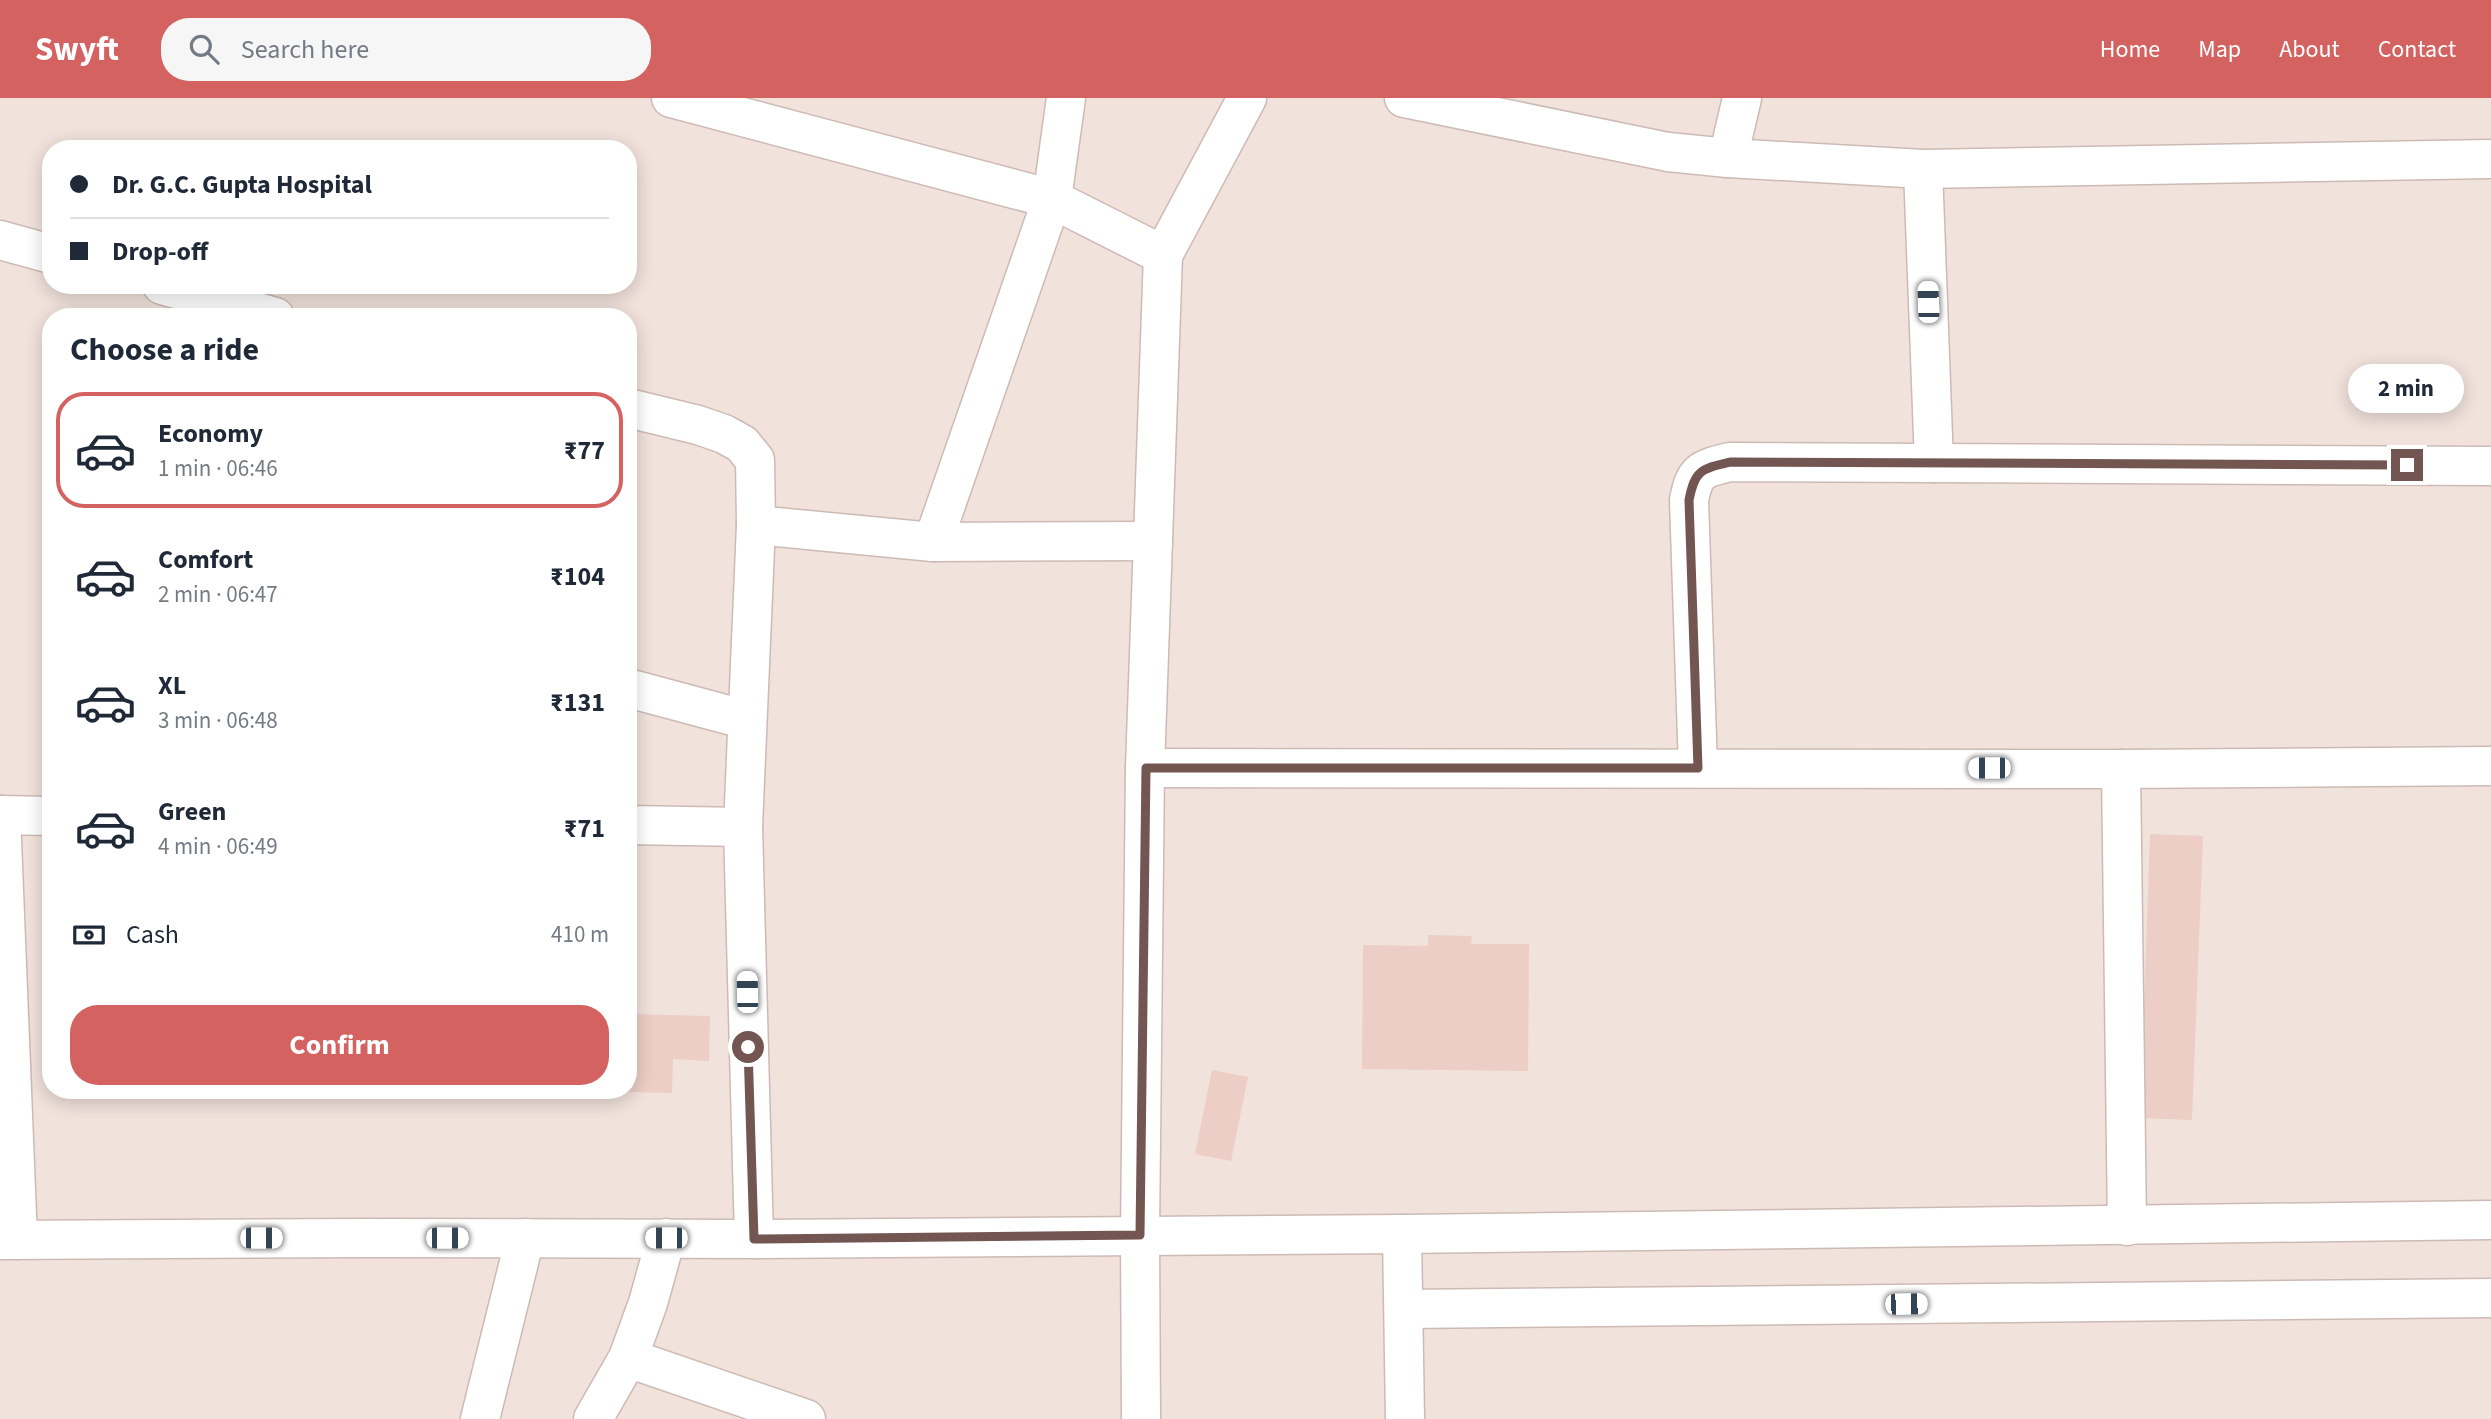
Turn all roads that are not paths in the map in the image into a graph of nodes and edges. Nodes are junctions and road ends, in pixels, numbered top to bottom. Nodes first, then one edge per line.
1 (671, 98) edge
2 (1066, 98) edge
3 (1247, 98) edge
4 (1404, 98) edge
5 (1742, 98) edge
6 (1552, 113) edge
7 (1728, 159) junction
8 (2491, 159) edge
9 (1923, 169) junction
10 (1052, 200) junction
11 (0, 240) edge
12 (42, 252) edge
13 (1163, 255) junction
14 (194, 294) edge
15 (243, 308) edge
16 (637, 410) edge
17 (1934, 463) junction
18 (2491, 466) edge
19 (756, 525) junction
20 (1153, 541) junction
21 (933, 542) junction
22 (637, 690) edge
23 (747, 720) junction
24 (2491, 766) edge
25 (1146, 768) junction
26 (1698, 768) junction
27 (2121, 769) junction
28 (1, 815) edge
29 (42, 816) edge
30 (637, 825) edge
31 (743, 827) junction
32 (2491, 1220) edge
33 (2127, 1226) junction
34 (1402, 1234) junction
35 (1140, 1235) junction
36 (525, 1238) junction
37 (666, 1238) junction
38 (754, 1239) junction
39 (9, 1240) edge
40 (2491, 1297) edge
41 (1404, 1309) junction
42 (628, 1358) junction
43 (480, 1419) edge
44 (593, 1419) edge
45 (806, 1419) edge
46 (1141, 1419) edge
47 (1405, 1419) edge

1 - 10 street
2 - 10 street
3 - 13 street
4 - 6 street
5 - 7 street
6 - 7 street
7 - 9 street
8 - 9 street
9 - 17 street
10 - 13 street
10 - 21 street
11 - 12 street
13 - 20 street
14 - 15 street
16 - 19 street
17 - 18 street
17 - 26 street
19 - 21 street
19 - 23 street
20 - 21 street
20 - 25 street
22 - 23 street
23 - 31 street
24 - 27 street
25 - 26 street
25 - 35 street
26 - 27 street
27 - 33 street
28 - 29 street
28 - 39 street
30 - 31 street
31 - 38 street
32 - 33 street
33 - 34 street
34 - 35 street
34 - 41 street
35 - 38 street
35 - 46 street
36 - 37 street
36 - 39 street
36 - 43 street
37 - 38 street
37 - 42 street
40 - 41 street
41 - 47 street
42 - 44 street
42 - 45 street

